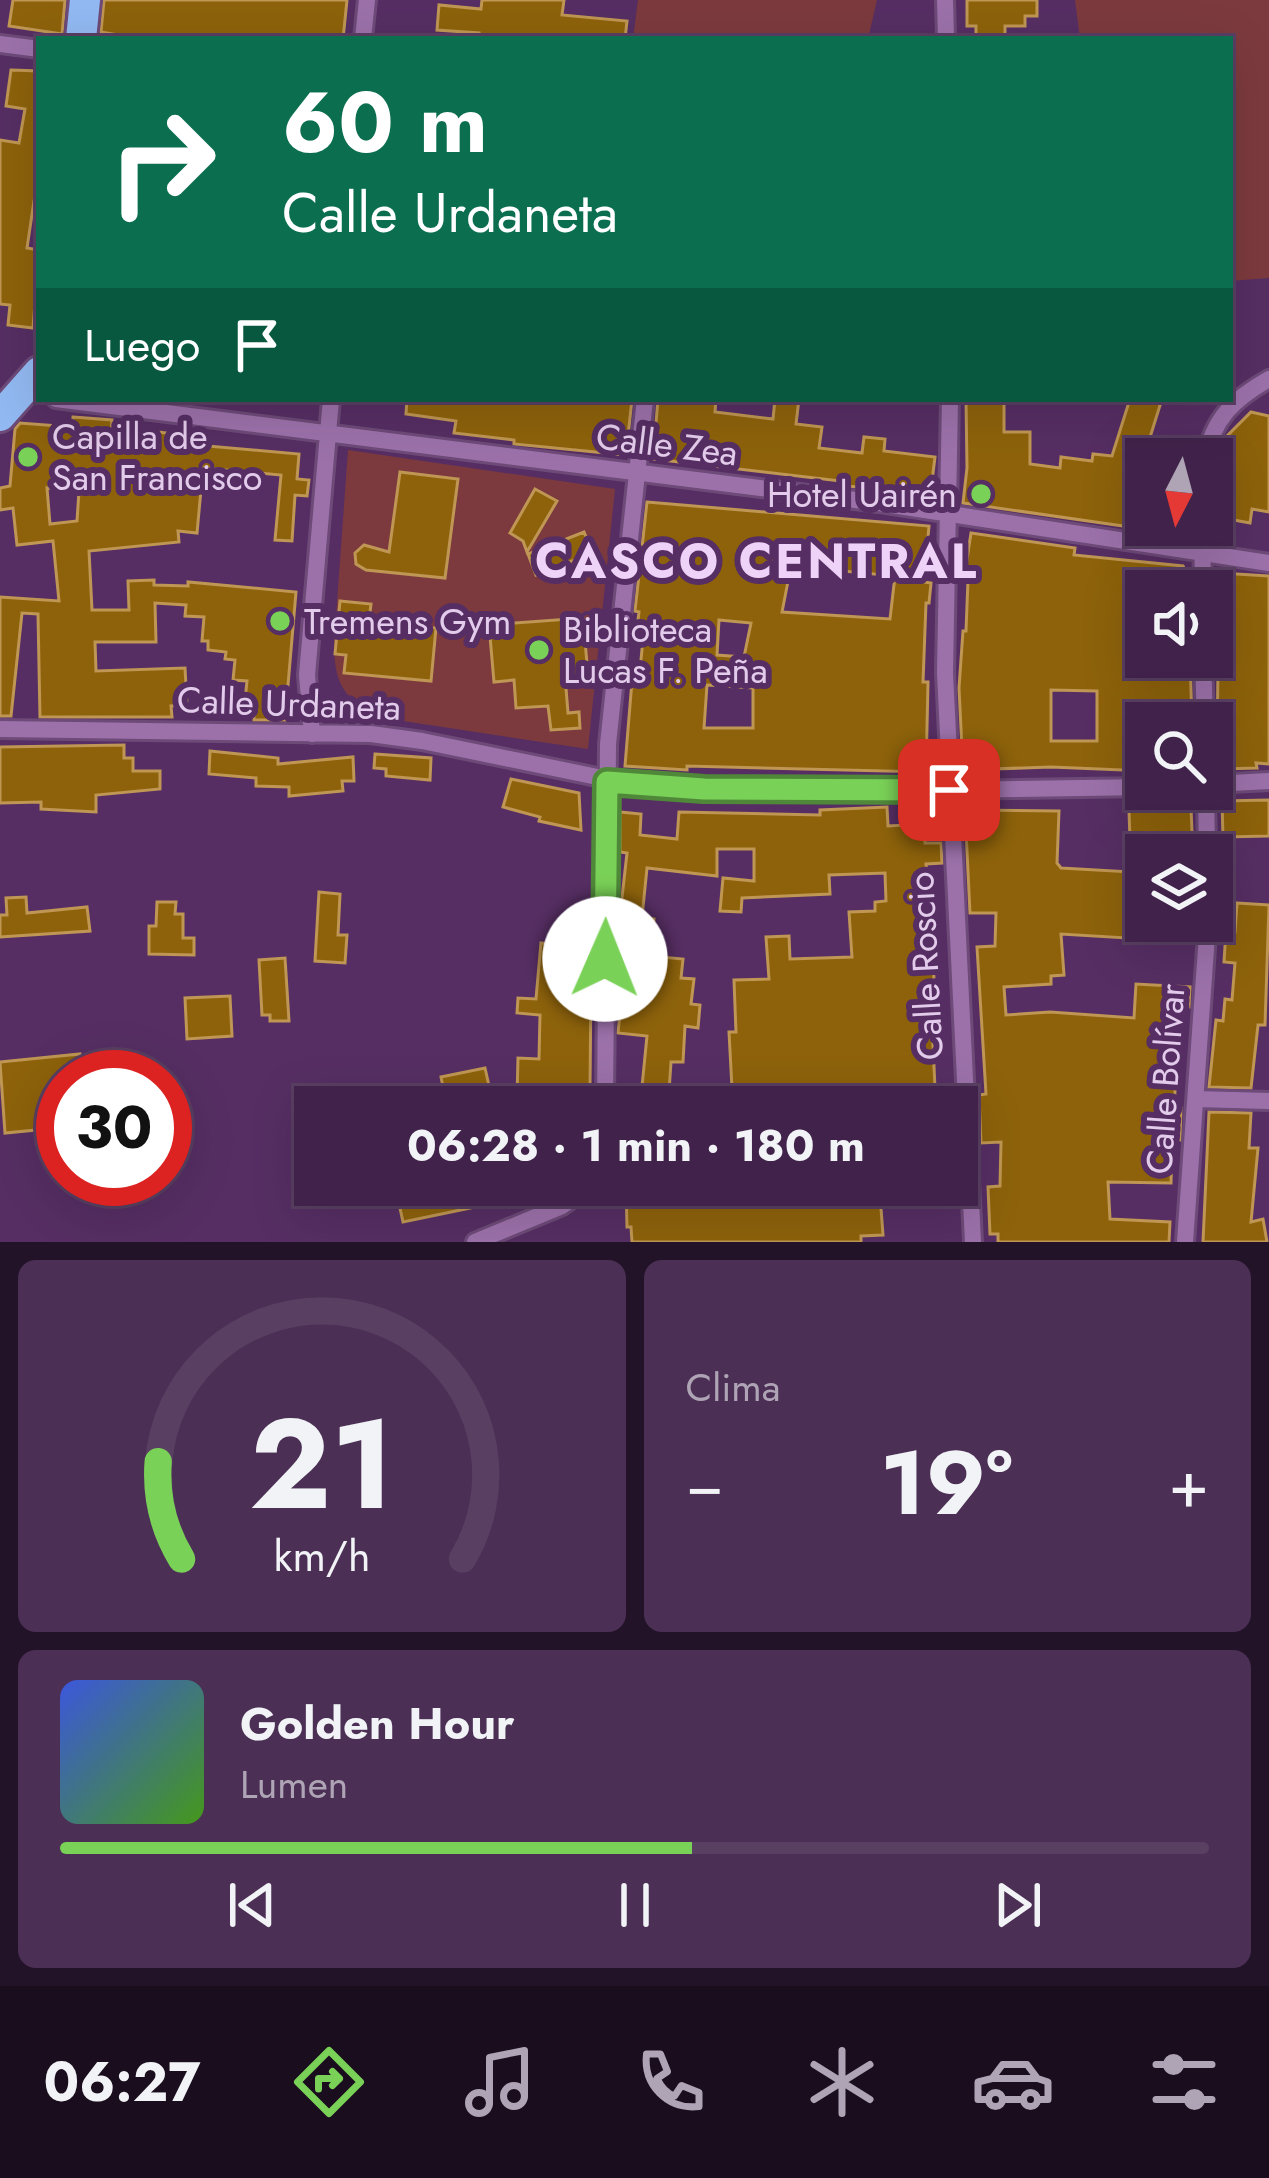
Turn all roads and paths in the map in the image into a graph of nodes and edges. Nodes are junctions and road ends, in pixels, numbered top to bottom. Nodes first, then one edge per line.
1 (85, 0) edge
2 (367, 0) edge
3 (945, 0) edge
4 (81, 36) edge
5 (363, 36) edge
6 (946, 36) edge
7 (0, 44) edge
8 (36, 49) edge
9 (1269, 379) edge
10 (80, 402) edge
11 (331, 402) edge
12 (645, 402) edge
13 (950, 402) edge
14 (328, 433) junction
15 (1213, 438) edge
16 (638, 474) junction
17 (949, 514) junction
18 (1202, 546) edge
19 (1202, 553) junction
20 (1269, 563) edge
21 (1202, 570) edge
22 (0, 729) edge
23 (312, 734) junction
24 (1269, 781) edge
25 (607, 782) junction
26 (1233, 784) edge
27 (1125, 787) edge
28 (949, 790) junction
29 (1207, 942) edge
30 (605, 1086) edge
31 (1196, 1100) junction
32 (1269, 1101) edge
33 (562, 1206) edge
34 (475, 1242) edge
35 (973, 1242) edge
36 (1185, 1242) edge

1 - 4 highway
2 - 5 street
3 - 6 street
7 - 8 street
9 - 15 street
10 - 14 street, Calle Zea
11 - 14 street
12 - 16 street
13 - 17 street, Calle Roscio
14 - 16 street, Calle Zea
14 - 23 street
16 - 17 street, Calle Zea
16 - 25 street
17 - 19 street, Calle Zea
17 - 28 street, Calle Roscio
18 - 19 street
19 - 20 street, Calle Zea
19 - 21 street
22 - 23 street, Calle Urdaneta
23 - 25 street, Calle Urdaneta
24 - 26 street
25 - 28 street, Calle Urdaneta
25 - 30 street
27 - 28 street, Calle Urdaneta
28 - 35 street, Calle Roscio
29 - 31 street, Calle Bolívar
31 - 32 street
31 - 36 street, Calle Bolívar
33 - 34 street

